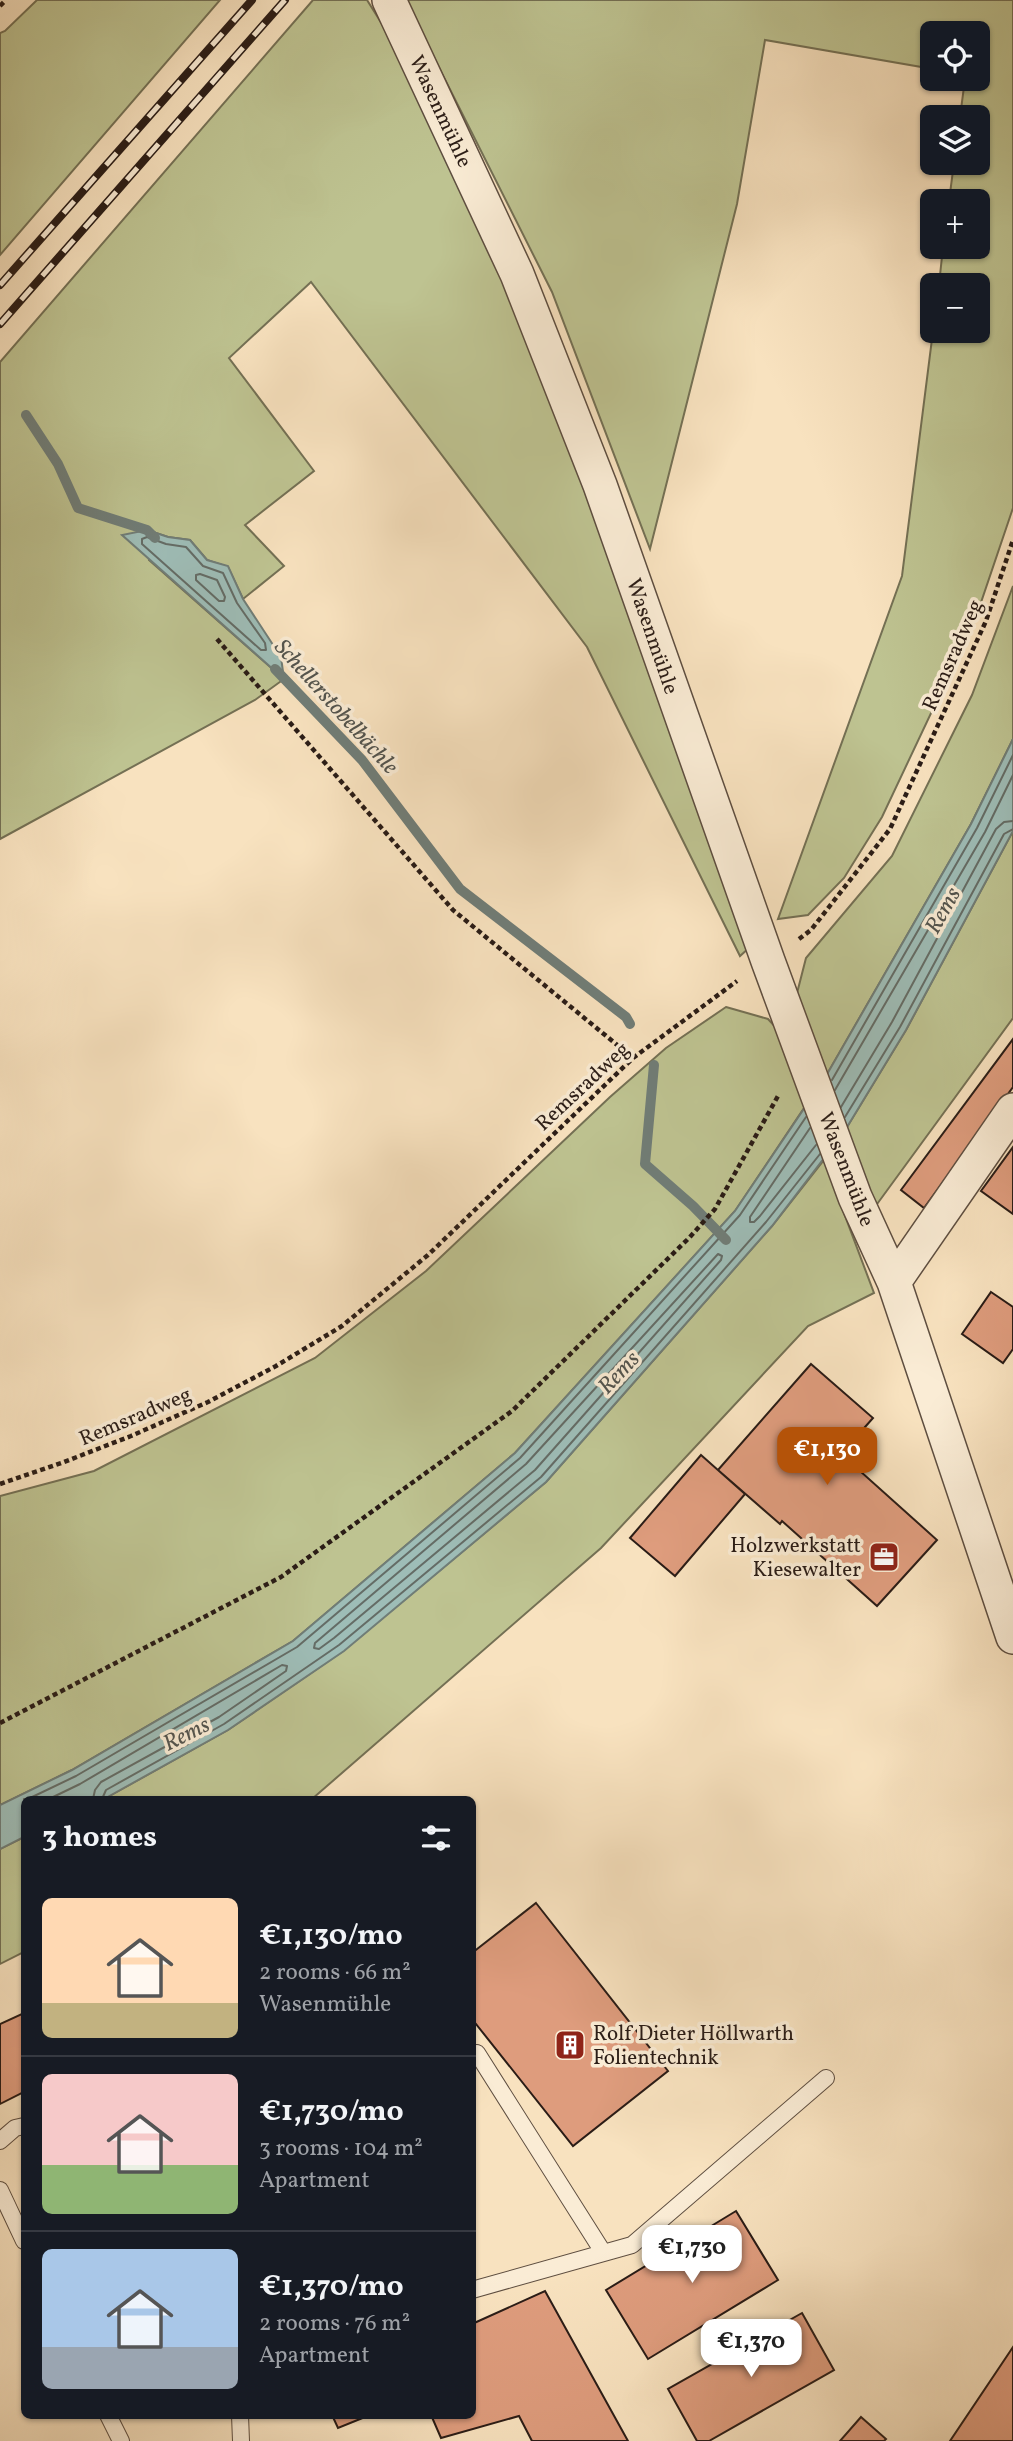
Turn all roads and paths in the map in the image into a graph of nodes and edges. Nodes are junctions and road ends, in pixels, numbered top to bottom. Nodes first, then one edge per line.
1 (6, 0) edge
2 (389, 0) edge
3 (0, 6) edge
4 (1013, 540) edge
5 (218, 639) dead end
6 (768, 961) junction
7 (633, 1058) junction
8 (782, 1089) dead end
9 (1013, 1110) edge
10 (894, 1282) junction
11 (0, 1484) edge
12 (1012, 1634) edge
13 (0, 1723) edge
14 (477, 2053) dead end
15 (826, 2077) dead end
16 (21, 2127) edge
17 (0, 2141) edge
18 (0, 2190) edge
19 (21, 2235) edge
20 (603, 2252) junction
21 (476, 2289) edge
22 (110, 2419) edge
23 (240, 2419) edge
24 (121, 2441) edge
25 (241, 2441) edge

1 - 3 path
2 - 6 street, Wasenmühle
4 - 6 path, Remsradweg
5 - 7 path
6 - 7 path, Remsradweg
6 - 10 street, Wasenmühle
7 - 11 path, Remsradweg
8 - 13 path
9 - 10 street
10 - 12 street, Wasenmühle
14 - 20 lane
15 - 20 lane
16 - 17 lane
18 - 19 lane
20 - 21 lane
22 - 24 lane
23 - 25 lane

